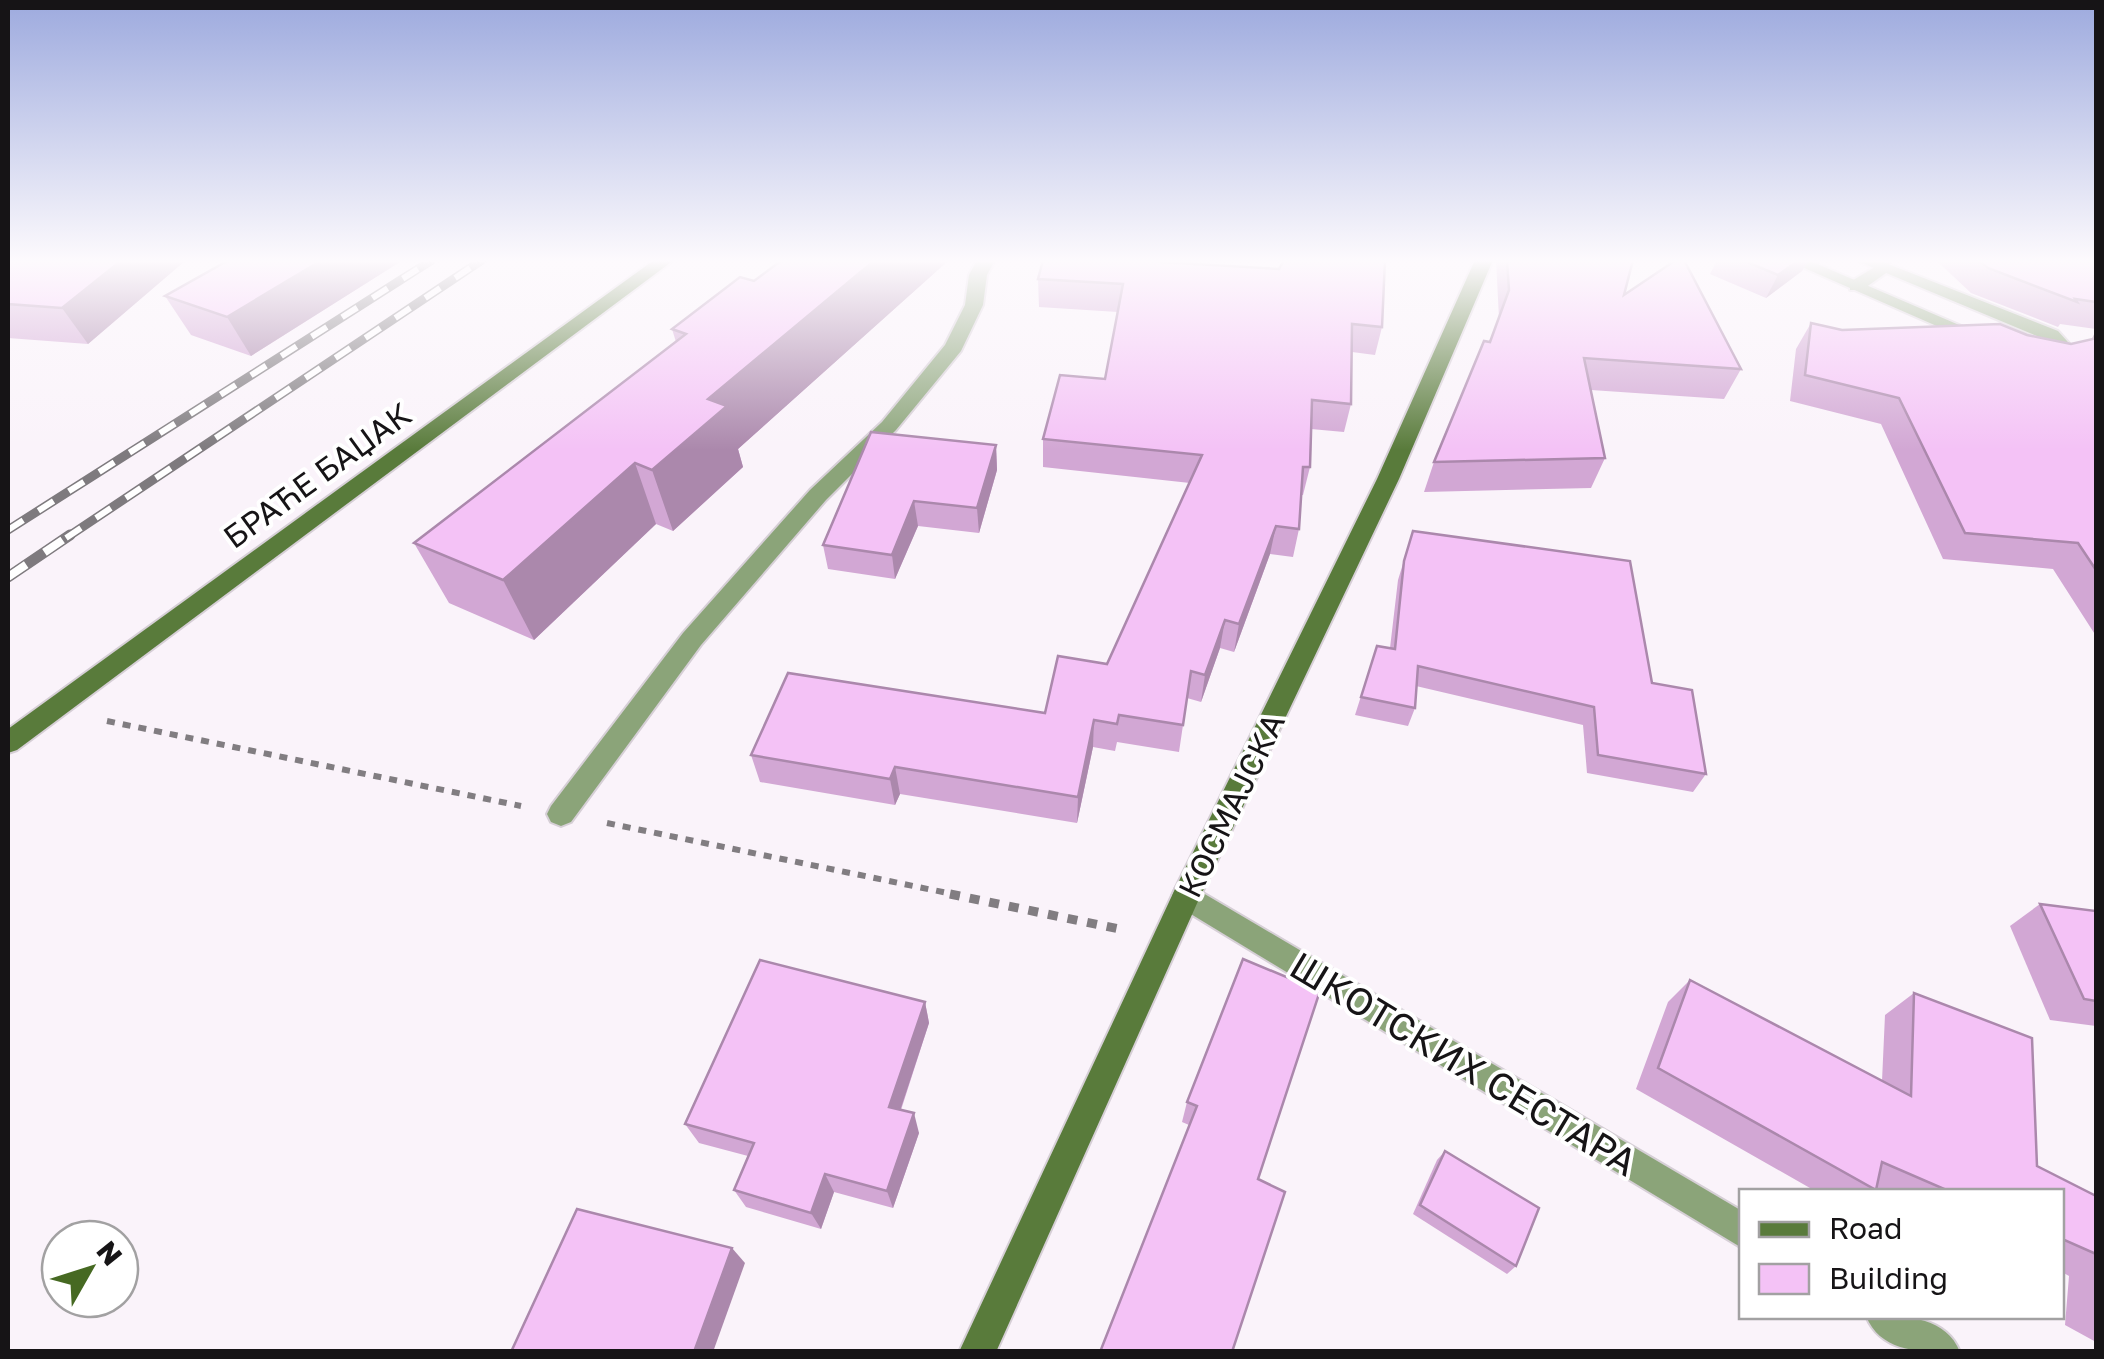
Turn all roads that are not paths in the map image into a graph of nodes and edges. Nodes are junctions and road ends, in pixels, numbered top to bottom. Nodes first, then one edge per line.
1 (579, 323) edge
2 (966, 323) edge
3 (1456, 323) edge
4 (1945, 323) edge
5 (2027, 323) edge
6 (1997, 345) edge
7 (2026, 356) edge
8 (8, 742) edge
9 (561, 814) dead end
10 (1186, 896) junction
11 (1739, 1229) edge
12 (1889, 1319) edge
13 (977, 1352) edge
14 (1942, 1352) edge

1 - 8 street, БРАЋЕ БАЏАК
2 - 9 street
3 - 10 street, КОСМАЈСКА
4 - 6 street
5 - 7 street
10 - 11 street, ШКОТСКИХ СЕСТАРА
10 - 13 street, КОСМАЈСКА
12 - 14 street

